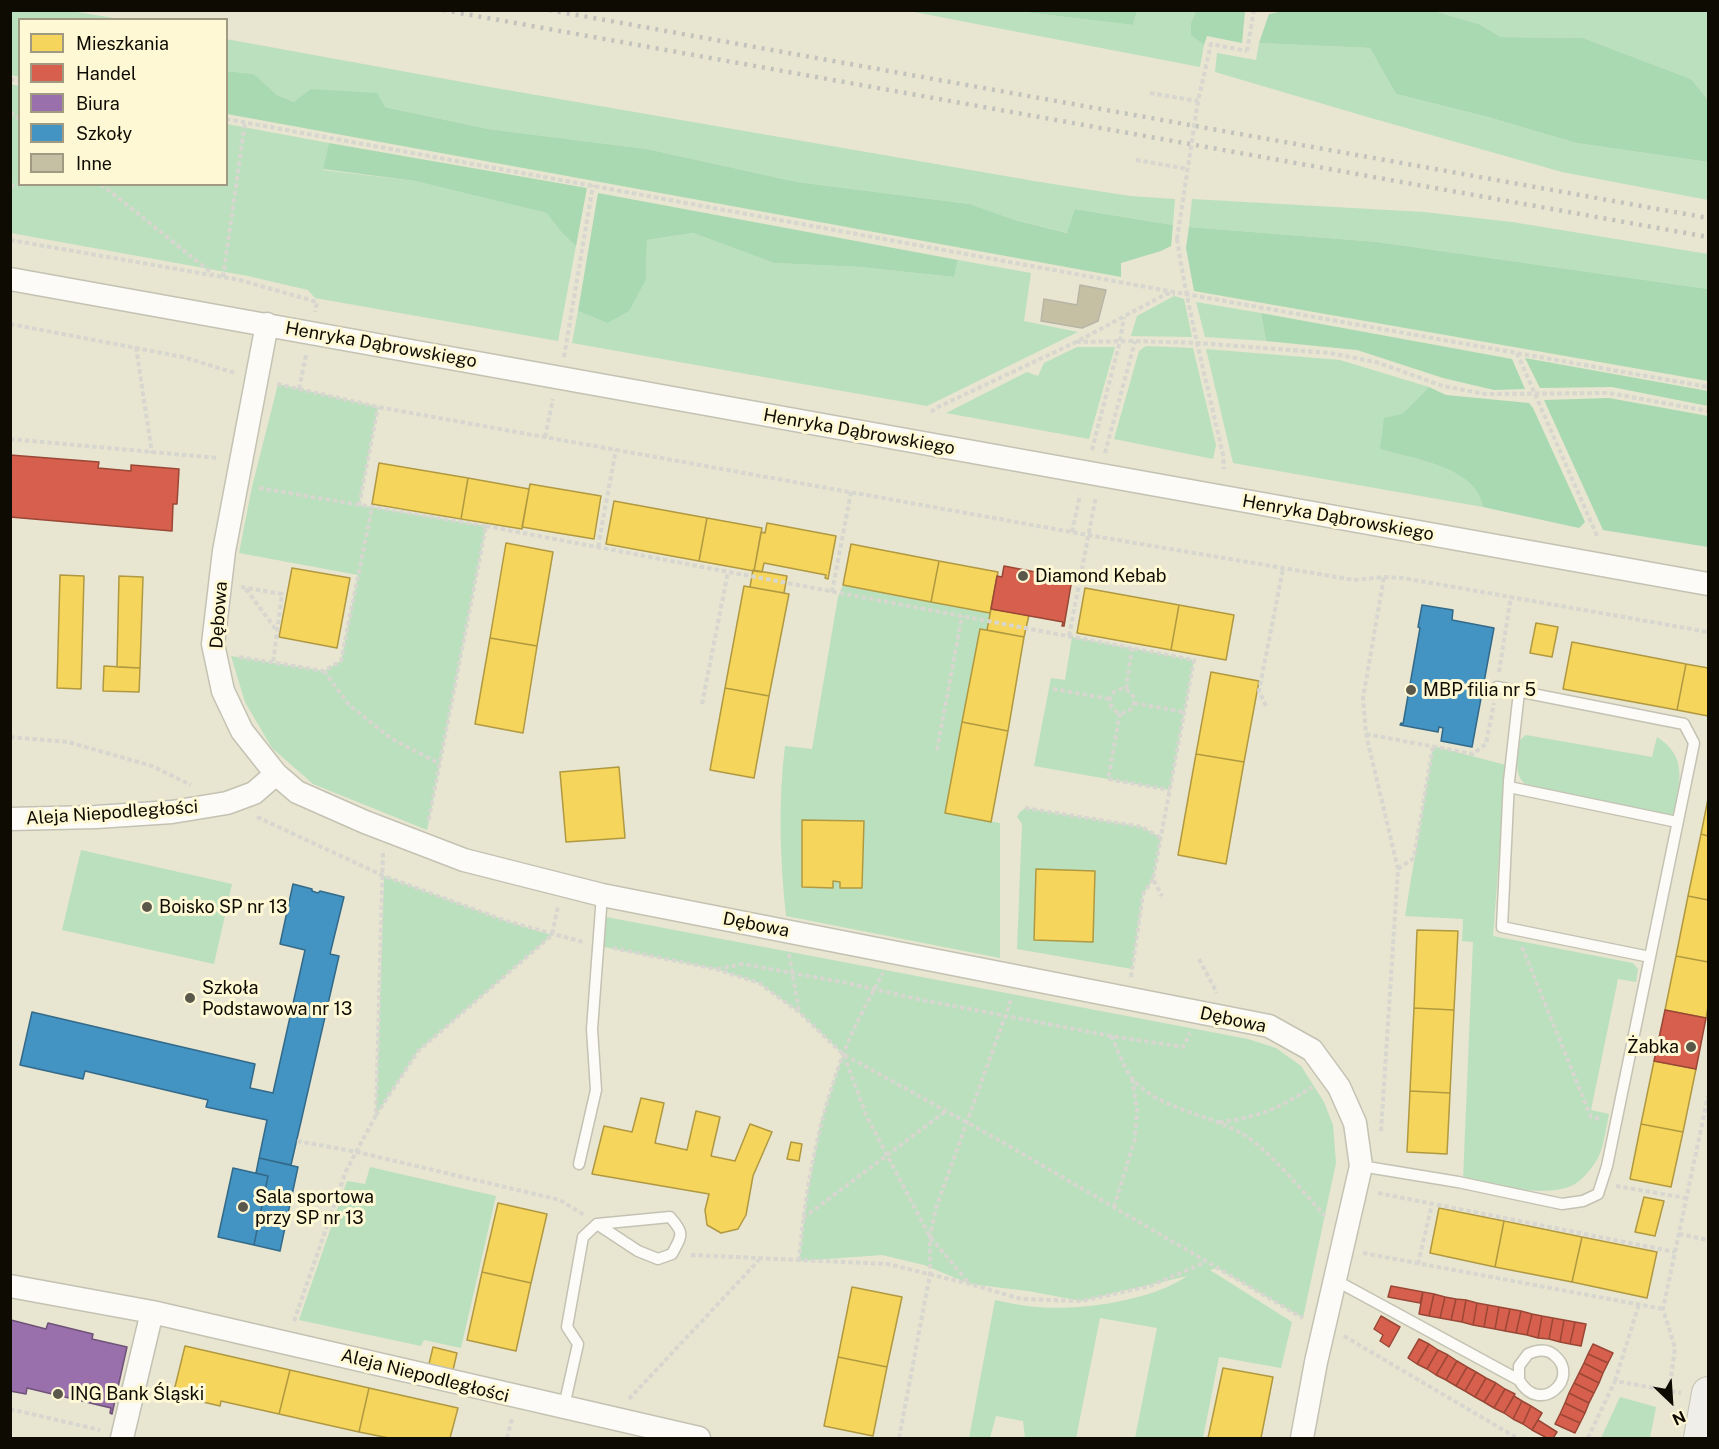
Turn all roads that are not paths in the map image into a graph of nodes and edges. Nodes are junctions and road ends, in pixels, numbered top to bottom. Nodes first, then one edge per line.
1 (10, 279) edge
2 (267, 324) junction
3 (1708, 584) edge
4 (1497, 687) road end
5 (1519, 692) junction
6 (276, 774) junction
7 (1509, 787) junction
8 (10, 819) edge
9 (1677, 822) junction
10 (601, 905) junction
11 (1650, 957) junction
12 (579, 1164) dead end
13 (1368, 1167) junction
14 (597, 1224) junction
15 (1335, 1280) junction
16 (10, 1286) edge
17 (152, 1312) junction
18 (1519, 1380) junction
19 (1708, 1393) edge
20 (564, 1406) junction
21 (122, 1437) edge
22 (699, 1438) edge
23 (1302, 1438) edge
24 (1700, 1438) edge

1 - 2 street, Henryka Dąbrowskiego
2 - 3 street, Henryka Dąbrowskiego
2 - 6 street, Dębowa
4 - 5 lane
5 - 7 lane
5 - 9 lane
6 - 8 street, Aleja Niepodległości
6 - 10 street, Dębowa
7 - 9 lane
7 - 11 lane
9 - 11 lane
10 - 12 lane
10 - 13 street, Dębowa
11 - 13 lane
13 - 15 street, Dębowa
14 - 14 lane
14 - 20 lane
15 - 18 lane
15 - 23 street, Dębowa
16 - 17 street, Aleja Niepodległości
17 - 20 street, Aleja Niepodległości
17 - 21 street
18 - 18 lane
19 - 24 street
20 - 22 street, Aleja Niepodległości

